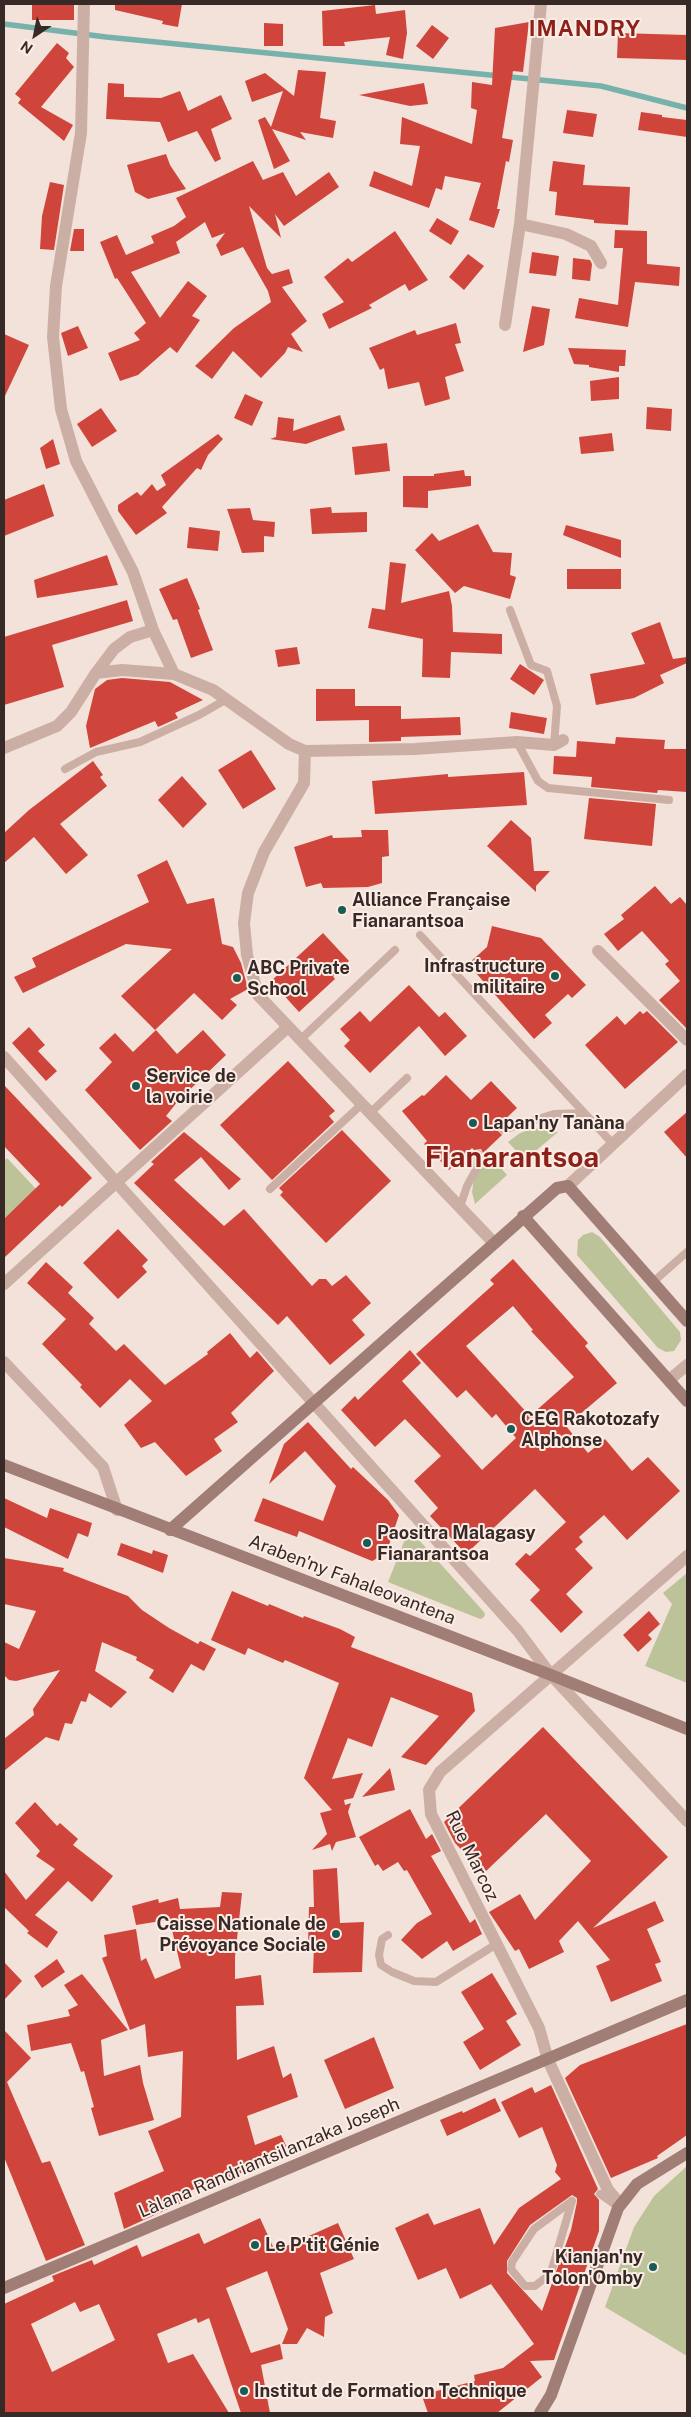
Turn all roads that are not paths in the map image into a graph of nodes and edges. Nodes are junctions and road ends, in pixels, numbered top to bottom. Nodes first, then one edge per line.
1 (84, 4) edge
2 (541, 4) edge
3 (520, 224) junction
4 (600, 263) dead end
5 (505, 325) dead end
6 (510, 610) dead end
7 (153, 630) junction
8 (96, 674) junction
9 (174, 674) junction
10 (226, 699) junction
11 (517, 742) junction
12 (559, 742) joint
13 (4, 748) edge
14 (305, 751) junction
15 (65, 769) dead end
16 (669, 800) dead end
17 (420, 935) dead end
18 (395, 950) dead end
19 (598, 951) dead end
20 (288, 1027) junction
21 (300, 1040) junction
22 (687, 1040) edge
23 (4, 1057) edge
24 (687, 1075) edge
25 (407, 1078) dead end
26 (366, 1108) junction
27 (582, 1113) junction
28 (503, 1130) dead end
29 (612, 1144) junction
30 (478, 1154) dead end
31 (117, 1181) junction
32 (568, 1186) junction
33 (270, 1189) dead end
34 (460, 1207) junction
35 (523, 1216) junction
36 (494, 1243) junction
37 (687, 1252) edge
38 (653, 1282) junction
39 (4, 1284) edge
40 (687, 1321) edge
41 (4, 1362) edge
42 (687, 1365) edge
43 (669, 1380) junction
44 (687, 1401) edge
45 (313, 1402) junction
46 (4, 1465) edge
47 (117, 1510) junction
48 (170, 1530) junction
49 (687, 1556) edge
50 (551, 1674) junction
51 (687, 1730) edge
52 (687, 1821) edge
53 (388, 1935) dead end
54 (495, 1944) junction
55 (687, 2000) edge
56 (548, 2060) junction
57 (687, 2153) edge
58 (600, 2194) dead end
59 (573, 2202) joint
60 (619, 2206) junction
61 (4, 2288) edge
62 (540, 2413) edge

1 - 7 street
2 - 3 street
3 - 4 street
3 - 5 street
6 - 12 lane
7 - 8 street
7 - 9 street
8 - 9 street
8 - 13 street
9 - 10 street
10 - 14 street
10 - 15 lane
11 - 12 street
11 - 14 street
11 - 16 lane
14 - 20 street
17 - 27 lane
18 - 21 lane
19 - 22 street
20 - 21 street
20 - 31 street
21 - 26 street
23 - 31 street
24 - 29 street
25 - 26 lane
26 - 33 lane
26 - 34 street
27 - 28 lane
27 - 29 lane
29 - 32 street
30 - 34 lane
31 - 39 street
31 - 45 street
32 - 35 street
32 - 38 street
34 - 36 street
35 - 36 street
35 - 43 street
36 - 45 street
37 - 38 lane
38 - 40 street
41 - 47 street
42 - 43 street
43 - 44 street
45 - 48 street
45 - 50 street
46 - 47 street, Araben'ny Fahaleovantena
47 - 48 street, Araben'ny Fahaleovantena
48 - 50 street, Araben'ny Fahaleovantena
49 - 50 street, Rue Marcoz
50 - 51 street, Araben'ny Fahaleovantena
50 - 52 street
50 - 54 street, Rue Marcoz
53 - 54 lane
54 - 56 street, Rue Marcoz
55 - 56 street, Làlana Randriantsilanzaka Joseph
56 - 60 street, Rue Marcoz
56 - 61 street, Làlana Randriantsilanzaka Joseph
57 - 60 street
58 - 60 lane
59 - 59 lane
60 - 62 street

